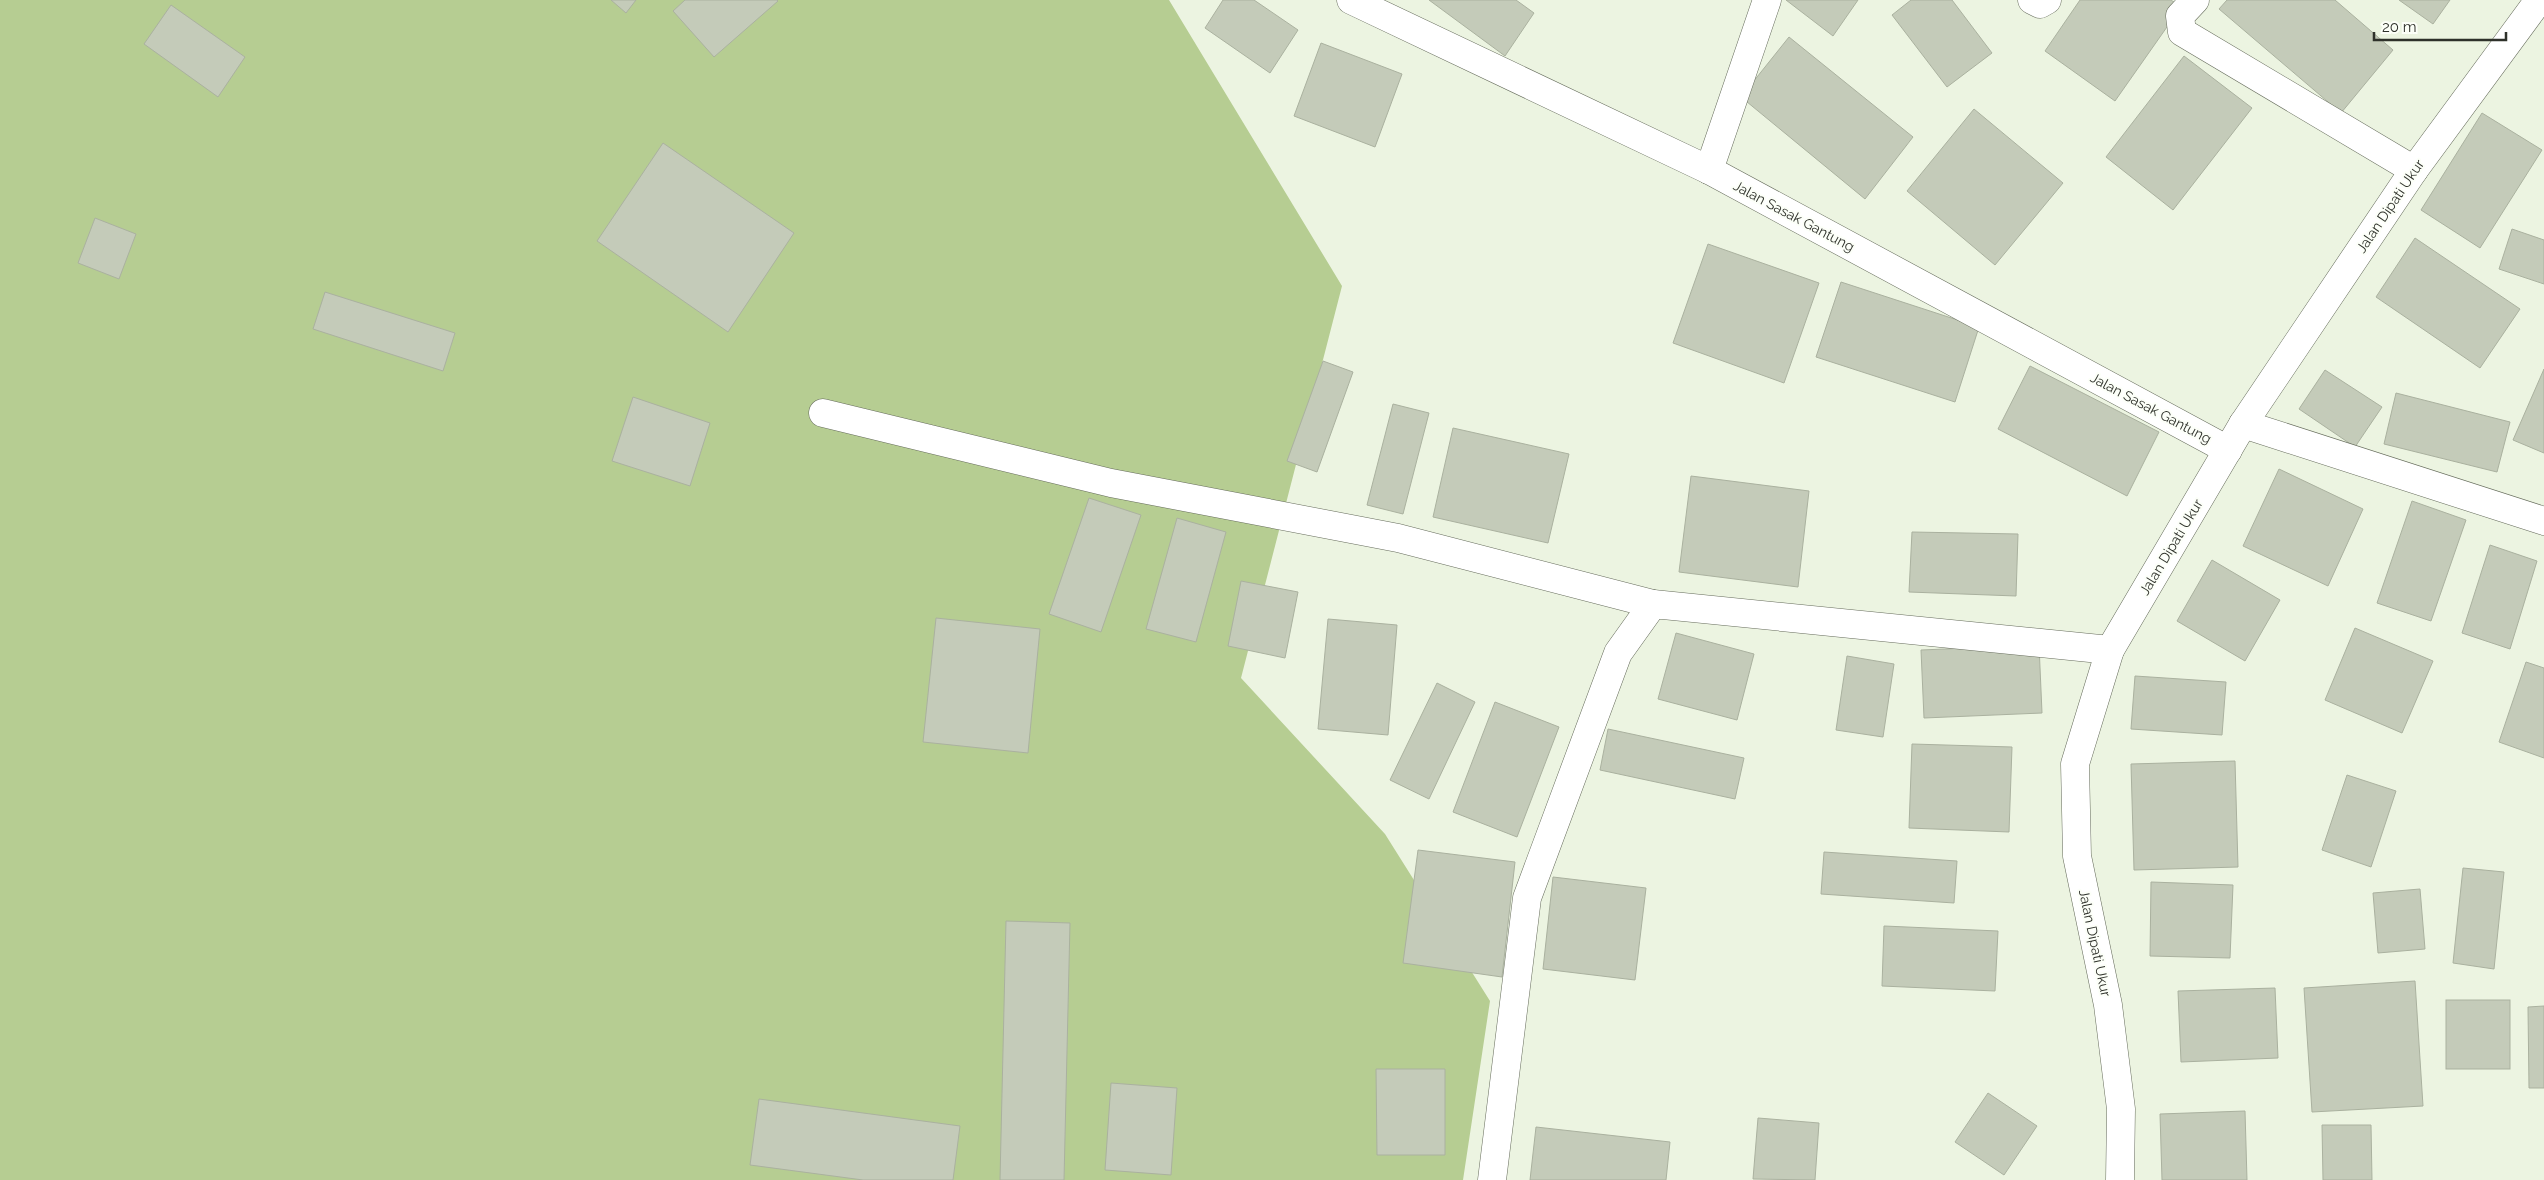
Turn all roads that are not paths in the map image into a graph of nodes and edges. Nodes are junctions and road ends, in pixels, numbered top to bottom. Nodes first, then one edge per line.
1 (1351, 0) edge
2 (1768, 0) edge
3 (2032, 0) edge
4 (2047, 0) edge
5 (2195, 0) edge
6 (2539, 0) edge
7 (1709, 170) junction
8 (2414, 170) junction
9 (823, 413) dead end
10 (2244, 424) junction
11 (2228, 450) junction
12 (2544, 521) edge
13 (1653, 604) junction
14 (2110, 650) junction
15 (1492, 1180) edge
16 (2120, 1180) edge

1 - 7 street, Jalan Sasak Gantung
2 - 7 street
3 - 4 street
5 - 8 street
6 - 8 street, Jalan Dipati Ukur
7 - 11 street, Jalan Sasak Gantung
8 - 10 street, Jalan Dipati Ukur
9 - 13 street
10 - 11 street, Jalan Dipati Ukur
10 - 12 street
11 - 14 street, Jalan Dipati Ukur
13 - 14 street
13 - 15 street
14 - 16 street, Jalan Dipati Ukur

